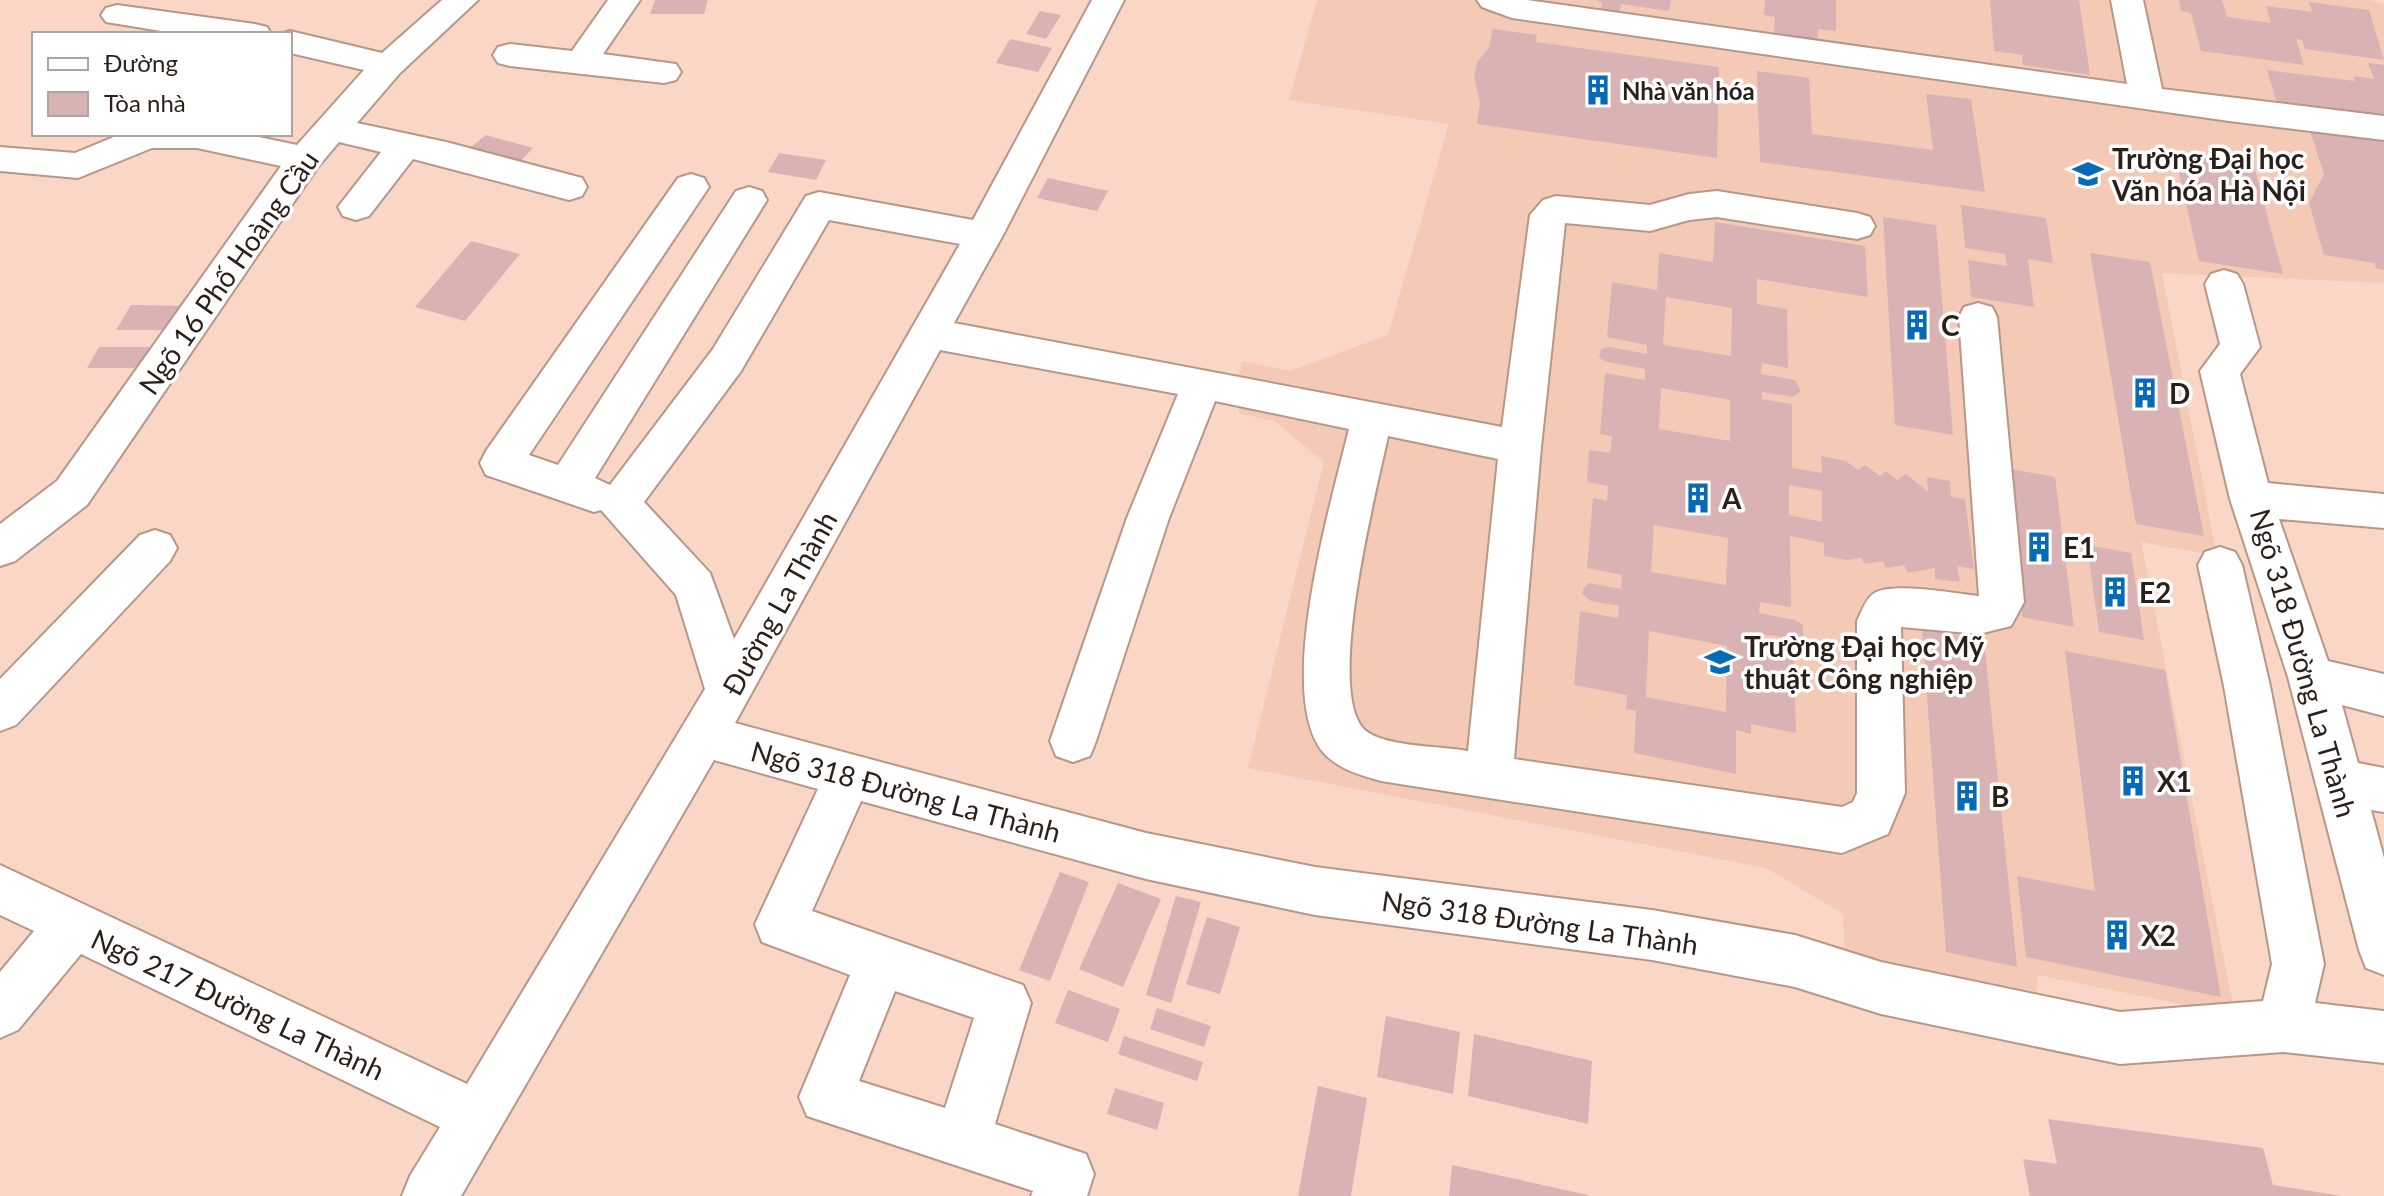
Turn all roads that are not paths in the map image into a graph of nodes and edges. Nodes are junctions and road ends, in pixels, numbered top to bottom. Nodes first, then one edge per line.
1 (462, 0) edge
2 (624, 0) edge
3 (1108, 0) edge
4 (2127, 0) edge
5 (1506, 3) edge
6 (112, 16) edge
7 (239, 32) edge
8 (292, 42) edge
9 (510, 55) dead end
10 (580, 64) junction
11 (388, 65) junction
12 (664, 72) dead end
13 (2147, 98) junction
14 (2382, 128) edge
15 (332, 129) junction
16 (405, 145) junction
17 (0, 159) edge
18 (305, 159) junction
19 (569, 187) dead end
20 (691, 187) dead end
21 (749, 200) dead end
22 (356, 207) dead end
23 (1857, 226) dead end
24 (985, 235) junction
25 (2224, 284) dead end
26 (1978, 317) dead end
27 (929, 333) junction
28 (1202, 383) junction
29 (1372, 419) junction
30 (1520, 447) junction
31 (568, 485) junction
32 (2251, 499) junction
33 (619, 504) junction
34 (2384, 511) edge
35 (0, 548) edge
36 (155, 548) dead end
37 (2220, 565) dead end
38 (2311, 677) junction
39 (729, 692) junction
40 (2384, 695) edge
41 (0, 710) edge
42 (704, 736) junction
43 (1073, 741) dead end
44 (849, 775) junction
45 (1489, 776) junction
46 (2337, 781) junction
47 (2384, 790) edge
48 (0, 889) edge
49 (72, 925) junction
50 (2384, 950) edge
51 (881, 961) junction
52 (0, 1012) edge
53 (2283, 1026) junction
54 (2384, 1037) edge
55 (478, 1117) junction
56 (962, 1141) junction
57 (430, 1196) edge
58 (1059, 1196) edge

1 - 11 street, Ngõ 16 Phố Hoàng Cầu
2 - 10 street
3 - 24 street, Đường La Thành
4 - 13 street
5 - 13 street
6 - 7 street
8 - 11 street
9 - 10 street
10 - 12 street
11 - 15 street, Ngõ 16 Phố Hoàng Cầu
13 - 14 street
15 - 16 street
15 - 18 street, Ngõ 16 Phố Hoàng Cầu
16 - 19 street
16 - 22 street
17 - 18 street
18 - 35 street, Ngõ 16 Phố Hoàng Cầu
20 - 31 street
21 - 31 street
23 - 30 street
24 - 27 street, Đường La Thành
24 - 33 street
25 - 32 street
26 - 45 street
27 - 28 street
27 - 39 street, Đường La Thành
28 - 29 street
28 - 43 street
29 - 30 street
29 - 45 street
30 - 45 street
31 - 33 street
32 - 34 street, Ngõ 318 Đường La Thành
32 - 38 street, Ngõ 318 Đường La Thành
33 - 39 street
36 - 41 street
37 - 53 street
38 - 40 street
38 - 46 street, Ngõ 318 Đường La Thành
39 - 42 street, Đường La Thành
42 - 44 street, Ngõ 318 Đường La Thành
42 - 55 street, Đường La Thành
44 - 51 street
44 - 53 street, Ngõ 318 Đường La Thành
46 - 47 street
46 - 50 street, Ngõ 318 Đường La Thành
48 - 49 street, Ngõ 217 Đường La Thành
49 - 52 street
49 - 55 street, Ngõ 217 Đường La Thành
51 - 56 street
51 - 56 street
53 - 54 street, Ngõ 318 Đường La Thành
55 - 57 street, Đường La Thành
56 - 58 street

